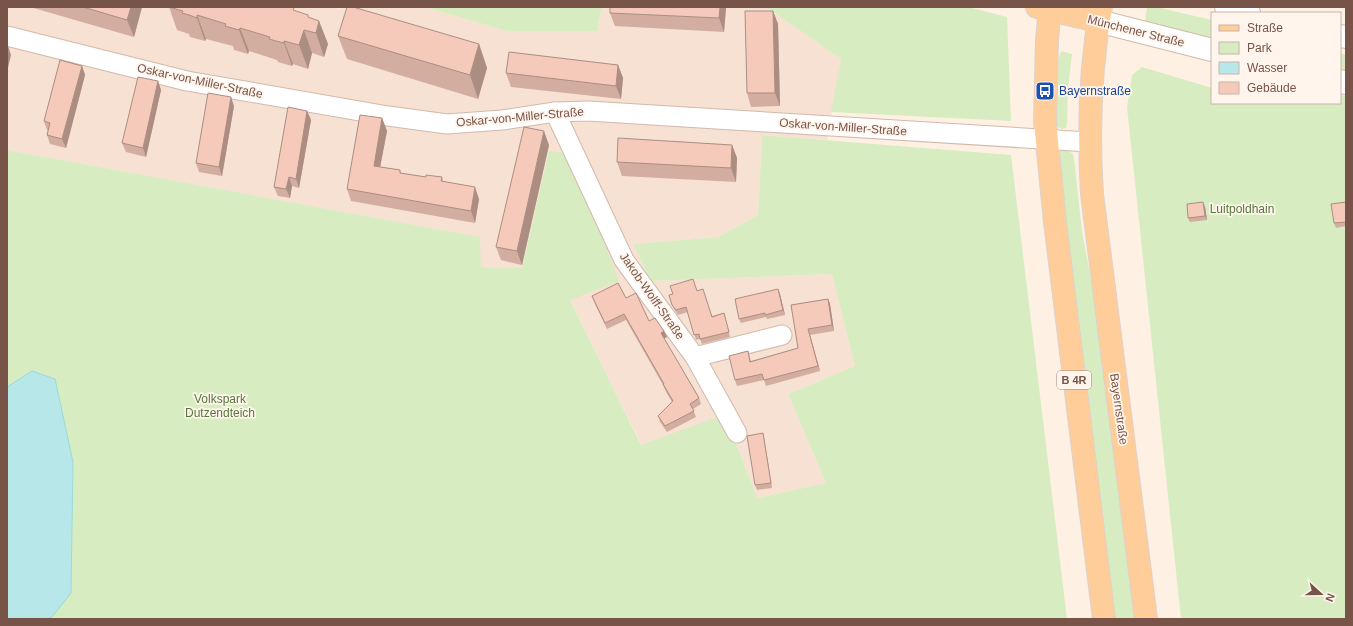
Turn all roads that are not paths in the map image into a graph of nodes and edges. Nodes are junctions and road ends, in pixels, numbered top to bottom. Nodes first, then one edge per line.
1 (1226, 7) edge
2 (1046, 8) edge
3 (1245, 12) edge
4 (1099, 14) edge
5 (7, 36) edge
6 (1211, 50) edge
7 (555, 112) junction
8 (1046, 140) junction
9 (1089, 142) junction
10 (782, 334) dead end
11 (695, 357) junction
12 (737, 433) dead end
13 (1104, 619) edge
14 (1146, 619) edge

1 - 3 main road
2 - 4 main road, Münchener Straße
2 - 8 main road, B 4R
4 - 6 main road, Münchener Straße
4 - 9 main road, Bayernstraße
5 - 7 street, Oskar-von-Miller-Straße
7 - 8 street, Oskar-von-Miller-Straße
7 - 11 street, Jakob-Wolff-Straße
8 - 9 street, Oskar-von-Miller-Straße
8 - 13 main road, B 4R
9 - 14 main road, Bayernstraße
10 - 11 street
11 - 12 street, Jakob-Wolff-Straße

